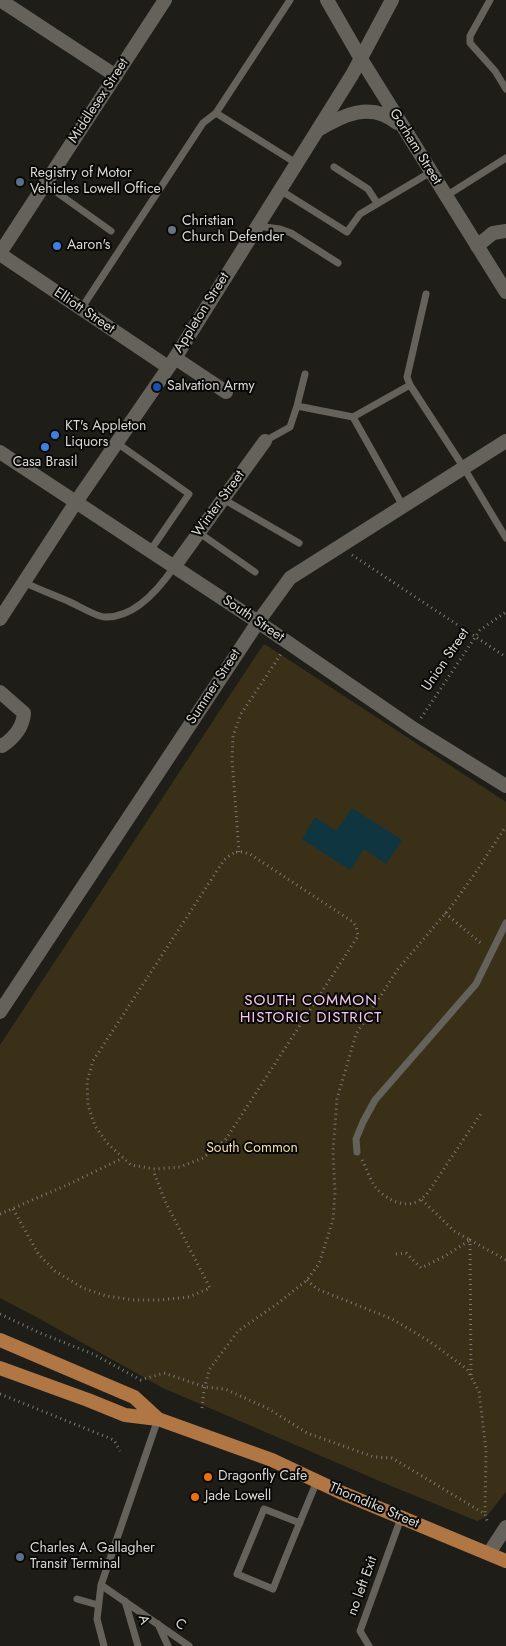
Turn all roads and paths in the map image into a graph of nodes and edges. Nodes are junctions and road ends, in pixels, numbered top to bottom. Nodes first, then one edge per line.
1 (0, 0) edge
2 (165, 0) edge
3 (290, 0) edge
4 (327, 0) edge
5 (392, 0) edge
6 (490, 0) edge
7 (361, 59) junction
8 (116, 76) junction
9 (506, 89) edge
10 (216, 112) junction
11 (403, 128) junction
12 (316, 132) junction
13 (506, 158) edge
14 (296, 163) junction
15 (334, 167) dead end
16 (431, 172) junction
17 (45, 184) junction
18 (280, 189) junction
19 (446, 196) junction
20 (377, 203) junction
21 (257, 226) junction
22 (110, 230) dead end
23 (506, 231) edge
24 (477, 246) junction
25 (0, 254) edge
26 (338, 263) dead end
27 (506, 292) edge
28 (426, 294) dead end
29 (81, 309) junction
30 (171, 363) junction
31 (305, 374) dead end
32 (410, 385) junction
33 (226, 392) dead end
34 (296, 406) junction
35 (353, 417) junction
36 (265, 441) joint
37 (506, 441) edge
38 (117, 443) junction
39 (0, 452) edge
40 (464, 468) junction
41 (223, 499) junction
42 (76, 502) junction
43 (403, 506) junction
44 (198, 532) junction
45 (506, 538) edge
46 (299, 543) dead end
47 (150, 551) junction
48 (349, 553) dead end
49 (174, 567) junction
50 (255, 572) dead end
51 (24, 582) junction
52 (506, 612) edge
53 (0, 619) edge
54 (258, 622) junction
55 (475, 637) junction
56 (282, 654) dead end
57 (506, 657) edge
58 (0, 692) edge
59 (414, 729) junction
60 (0, 745) edge
61 (506, 786) edge
62 (506, 826) edge
63 (239, 852) junction
64 (446, 913) junction
65 (506, 923) edge
66 (492, 952) junction
67 (0, 1012) edge
68 (482, 1112) dead end
69 (356, 1152) joint
70 (123, 1158) junction
71 (153, 1169) junction
72 (421, 1199) junction
73 (13, 1208) junction
74 (0, 1214) edge
75 (470, 1240) junction
76 (396, 1254) dead end
77 (506, 1260) edge
78 (307, 1280) junction
79 (0, 1314) edge
80 (0, 1340) edge
81 (0, 1368) edge
82 (470, 1376) junction
83 (205, 1387) junction
84 (0, 1394) edge
85 (202, 1408) dead end
86 (158, 1419) junction
87 (120, 1450) dead end
88 (317, 1481) junction
89 (485, 1514) junction
90 (401, 1518) junction
91 (300, 1523) junction
92 (488, 1524) dead end
93 (506, 1527) edge
94 (489, 1553) junction
95 (506, 1561) edge
96 (101, 1585) junction
97 (78, 1599) dead end
98 (124, 1600) junction
99 (98, 1605) junction
100 (157, 1624) junction
101 (104, 1646) edge
102 (138, 1646) edge
103 (168, 1646) edge
104 (189, 1646) edge
105 (369, 1646) edge

1 - 8 street
2 - 8 street, Middlesex Street
3 - 10 lane
4 - 7 street, Gorham Street
5 - 7 street, Appleton Street
6 - 9 lane
7 - 11 street, Gorham Street
7 - 12 street, Appleton Street
8 - 17 street, Middlesex Street
10 - 14 lane
10 - 29 lane
11 - 12 street
11 - 16 street, Gorham Street
12 - 14 street, Appleton Street
13 - 19 lane
14 - 18 street, Appleton Street
15 - 20 lane
16 - 19 street, Gorham Street
16 - 20 lane
17 - 22 lane
17 - 25 street, Middlesex Street
18 - 20 lane
18 - 21 street, Appleton Street
19 - 24 street, Gorham Street
21 - 26 lane
21 - 30 street, Appleton Street
23 - 24 street
24 - 27 street, Gorham Street
25 - 29 street, Elliott Street
28 - 32 lane
29 - 30 street, Elliott Street
30 - 33 street, Elliott Street
30 - 38 street, Appleton Street
31 - 34 lane
32 - 35 lane
32 - 40 lane
34 - 35 lane
34 - 36 lane
35 - 43 lane
36 - 41 street, Winter Street
37 - 40 street, Summer Street
38 - 42 street, Appleton Street
38 - 47 lane
39 - 42 street, South Street
40 - 43 street, Summer Street
40 - 45 lane
41 - 44 street, Winter Street
41 - 46 lane
42 - 47 street, South Street
42 - 51 street, Appleton Street
43 - 54 street, Summer Street
44 - 49 street, Winter Street
44 - 50 lane
47 - 49 street, South Street
48 - 55 path
49 - 51 lane
49 - 54 street, South Street
51 - 53 street, Appleton Street
52 - 55 path, Union Street
54 - 59 street, South Street
54 - 67 street, Summer Street
55 - 57 path
55 - 59 path, Union Street
56 - 63 path
58 - 60 street
59 - 61 street, South Street
62 - 64 path
63 - 70 path
63 - 71 path
64 - 66 path
64 - 78 path
65 - 66 lane
66 - 69 lane
68 - 72 path
69 - 72 path
70 - 71 path
70 - 73 path
71 - 73 path
72 - 75 path
73 - 74 path
75 - 76 path
75 - 77 path
75 - 82 path
78 - 82 path
78 - 83 path
79 - 83 path
80 - 86 main road, Thorndike Street
81 - 86 main road, Thorndike Street
82 - 89 path
83 - 85 path
83 - 89 path
84 - 87 path
86 - 88 main road, Thorndike Street
86 - 96 lane
88 - 90 main road, Thorndike Street
88 - 91 lane
89 - 92 path
90 - 94 main road, Thorndike Street
90 - 105 lane, no left Exit
91 - 91 lane
93 - 94 street
94 - 95 main road, Thorndike Street
96 - 98 lane, C
96 - 99 lane
97 - 99 lane
98 - 100 lane, C
98 - 102 lane, A
99 - 101 lane
100 - 103 lane
100 - 104 lane, C

